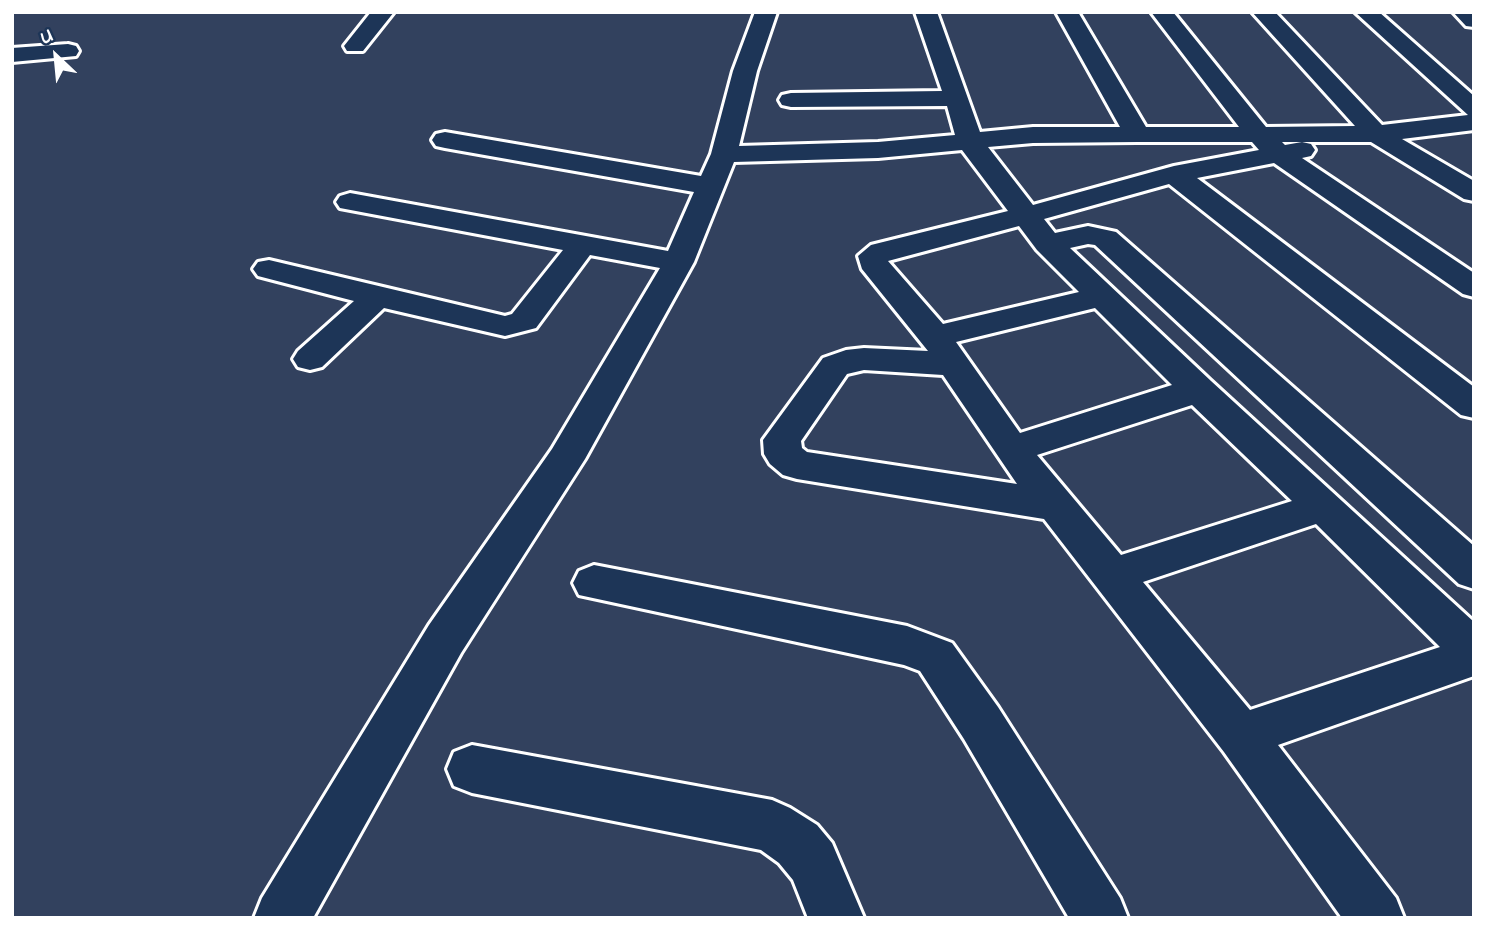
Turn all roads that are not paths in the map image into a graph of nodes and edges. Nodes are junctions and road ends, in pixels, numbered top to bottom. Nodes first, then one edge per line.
1 (383, 12) edge
2 (766, 12) edge
3 (926, 12) edge
4 (1068, 12) edge
5 (1162, 12) edge
6 (1263, 12) edge
7 (1366, 12) edge
8 (1464, 12) edge
9 (1474, 21) edge
10 (355, 46) dead end
11 (68, 51) dead end
12 (12, 55) edge
13 (1463, 92) edge
14 (957, 97) junction
15 (791, 100) dead end
16 (1474, 109) edge
17 (1474, 122) edge
18 (1138, 135) junction
19 (1376, 135) junction
20 (445, 140) dead end
21 (970, 142) junction
22 (1269, 145) junction
23 (724, 154) junction
24 (1174, 174) junction
25 (710, 186) junction
26 (1474, 193) edge
27 (351, 202) dead end
28 (1036, 230) junction
29 (582, 245) junction
30 (679, 262) junction
31 (269, 269) dead end
32 (1474, 287) edge
33 (377, 297) junction
34 (1101, 297) junction
35 (946, 350) junction
36 (310, 359) dead end
37 (1198, 390) junction
38 (1474, 406) edge
39 (1333, 445) junction
40 (1011, 449) junction
41 (1281, 466) junction
42 (1055, 505) junction
43 (1323, 506) junction
44 (1474, 572) edge
45 (1113, 575) junction
46 (594, 583) dead end
47 (1474, 653) edge
48 (1241, 736) junction
49 (472, 769) dead end
50 (282, 918) edge
51 (836, 918) edge
52 (1100, 918) edge
53 (1376, 918) edge

1 - 10 street
2 - 23 street
3 - 14 street
4 - 18 street
5 - 22 street
6 - 19 street
7 - 13 street
8 - 9 street
11 - 12 street
13 - 16 street
14 - 15 street
14 - 21 street
17 - 19 street
18 - 21 street
18 - 22 street
19 - 22 street
19 - 26 street
20 - 25 street
21 - 23 street
21 - 28 street
22 - 24 street
22 - 32 street
23 - 25 street
24 - 28 street
24 - 38 street
25 - 30 street
27 - 29 street
28 - 34 street
28 - 35 street
28 - 39 street
29 - 30 street
29 - 33 street
30 - 50 street
31 - 33 street
33 - 36 street
34 - 35 street
34 - 37 street
35 - 40 street
35 - 42 street
37 - 40 street
37 - 41 street
39 - 41 street
39 - 44 street
40 - 42 street
41 - 43 street
42 - 45 street
43 - 45 street
43 - 47 street
45 - 48 street
46 - 52 street
47 - 48 street
48 - 53 street
49 - 51 street

